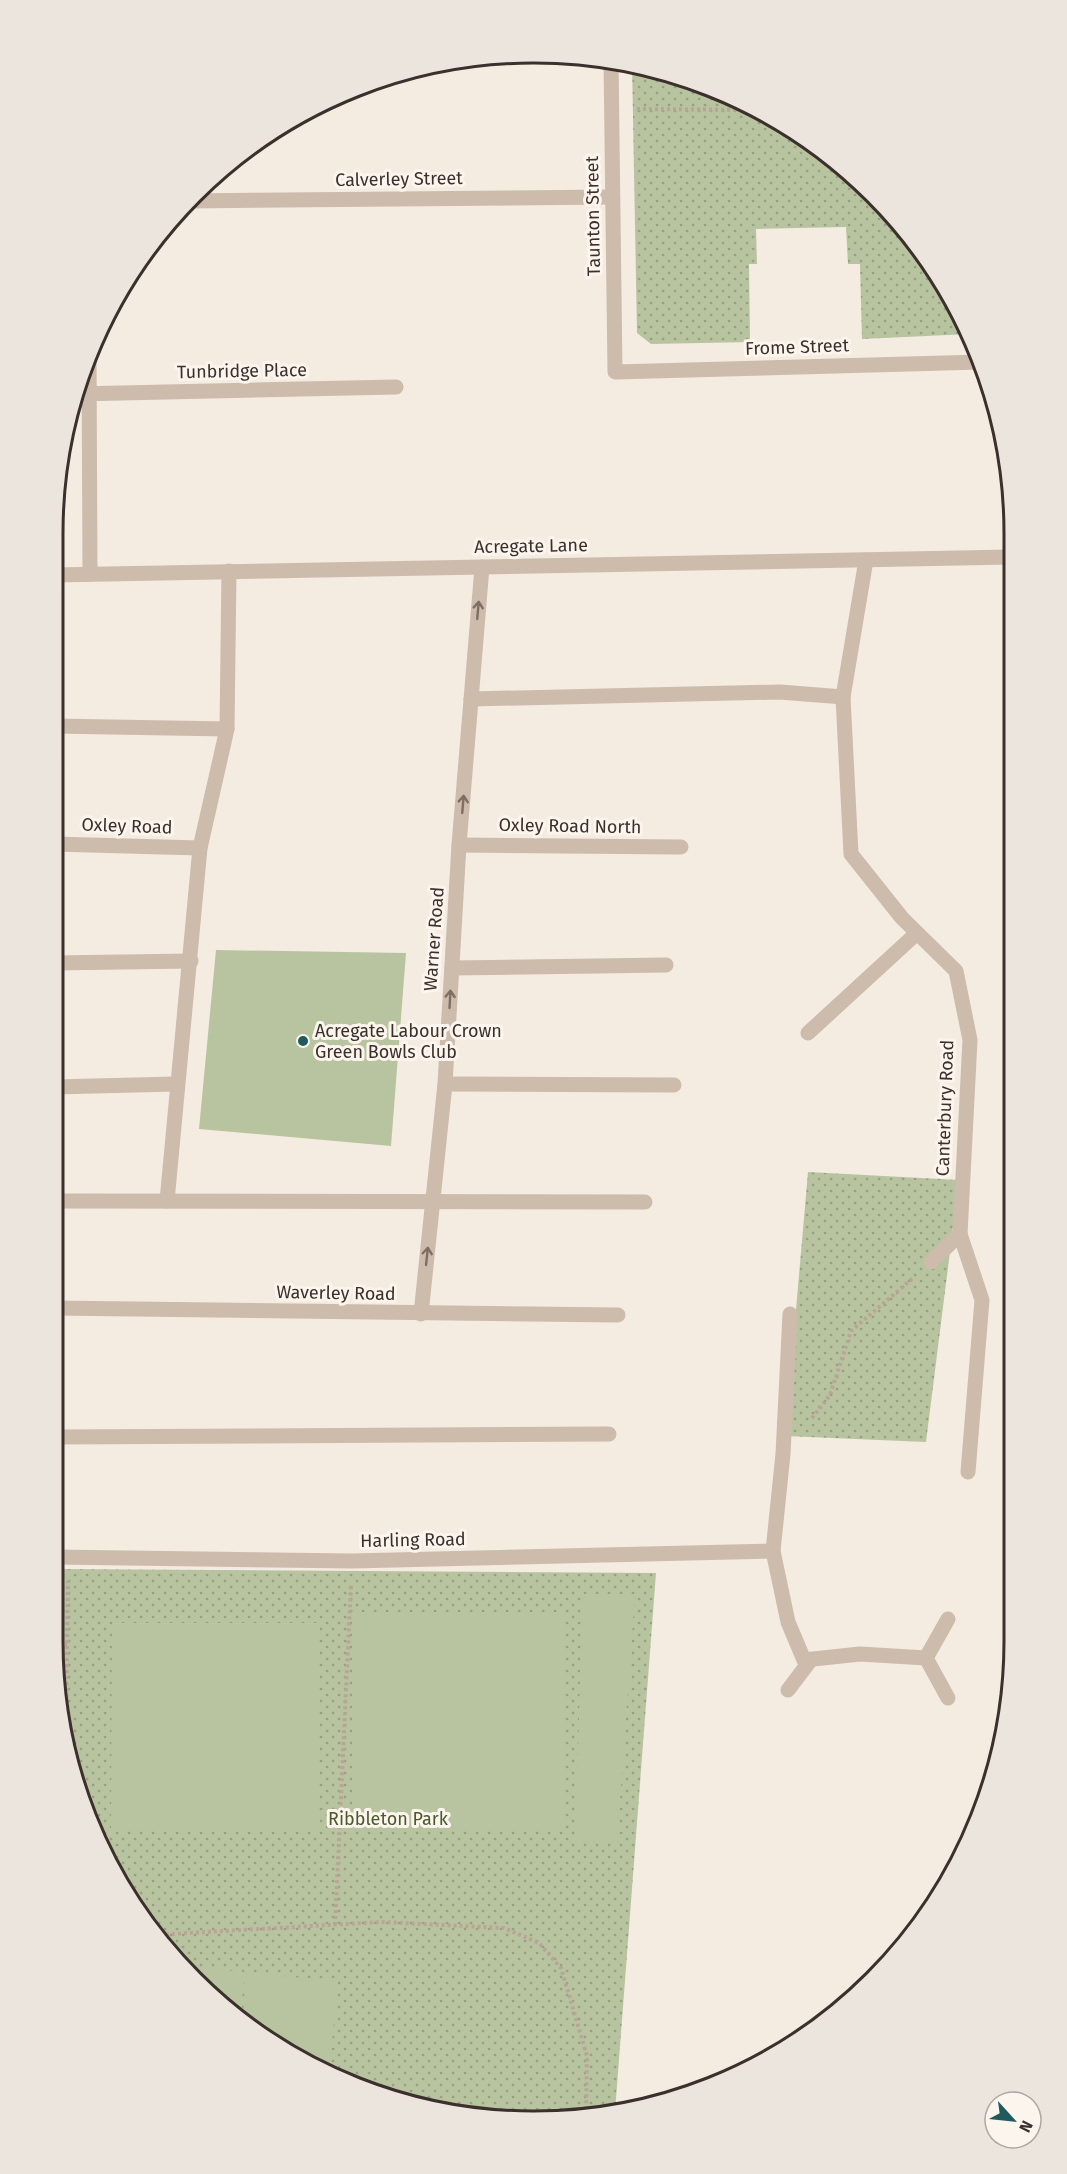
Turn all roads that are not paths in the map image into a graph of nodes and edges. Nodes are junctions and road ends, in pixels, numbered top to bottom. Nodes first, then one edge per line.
1 (611, 70) edge
2 (612, 197) junction
3 (201, 201) edge
4 (972, 362) edge
5 (615, 372) joint
6 (396, 387) dead end
7 (84, 394) edge
8 (82, 401) edge
9 (1004, 557) edge
10 (866, 560) junction
11 (482, 567) junction
12 (229, 571) junction
13 (90, 574) junction
14 (63, 575) edge
15 (843, 697) junction
16 (471, 699) junction
17 (63, 726) edge
18 (227, 729) junction
19 (63, 843) edge
20 (459, 845) junction
21 (681, 847) dead end
22 (200, 848) junction
23 (917, 933) junction
24 (191, 961) junction
25 (63, 963) edge
26 (666, 965) dead end
27 (452, 968) junction
28 (808, 1033) dead end
29 (176, 1084) junction
30 (445, 1084) junction
31 (674, 1085) dead end
32 (63, 1087) edge
33 (63, 1201) edge
34 (168, 1201) junction
35 (645, 1202) dead end
36 (433, 1203) junction
37 (960, 1234) junction
38 (931, 1262) road end
39 (63, 1308) edge
40 (422, 1314) junction
41 (790, 1314) dead end
42 (618, 1315) dead end
43 (609, 1434) dead end
44 (63, 1437) edge
45 (968, 1472) dead end
46 (773, 1551) junction
47 (63, 1558) edge
48 (948, 1619) dead end
49 (926, 1658) junction
50 (810, 1661) junction
51 (788, 1690) dead end
52 (948, 1698) dead end

1 - 2 street, Taunton Street
2 - 3 street, Calverley Street
2 - 5 street, Taunton Street
4 - 5 street, Frome Street
6 - 7 street, Tunbridge Place
8 - 13 street
9 - 10 street, Acregate Lane
10 - 11 street, Acregate Lane
10 - 15 street, Canterbury Road
11 - 12 street, Acregate Lane
16 -> 11 street, Warner Road
12 - 13 street, Acregate Lane
12 - 18 street
13 - 14 street, Acregate Lane
15 - 16 street
15 - 23 street, Canterbury Road
20 -> 16 street, Warner Road
17 - 18 street
18 - 22 street
19 - 22 street, Oxley Road
20 - 21 street, Oxley Road North
20 - 27 street, Warner Road
22 - 24 street
23 - 28 street
23 - 37 street, Canterbury Road
24 - 25 street
24 - 29 street
26 - 27 street
30 -> 27 street, Warner Road
29 - 32 street
29 - 34 street
30 - 31 street
30 - 36 street, Warner Road
33 - 34 street
34 - 36 street
35 - 36 street
40 -> 36 street, Warner Road
37 - 38 street
37 - 45 street
39 - 40 street, Waverley Road
40 - 42 street, Waverley Road
41 - 46 street
43 - 44 street
46 - 47 street, Harling Road
46 - 50 street
48 - 49 street
49 - 50 street
49 - 52 street
50 - 51 street

